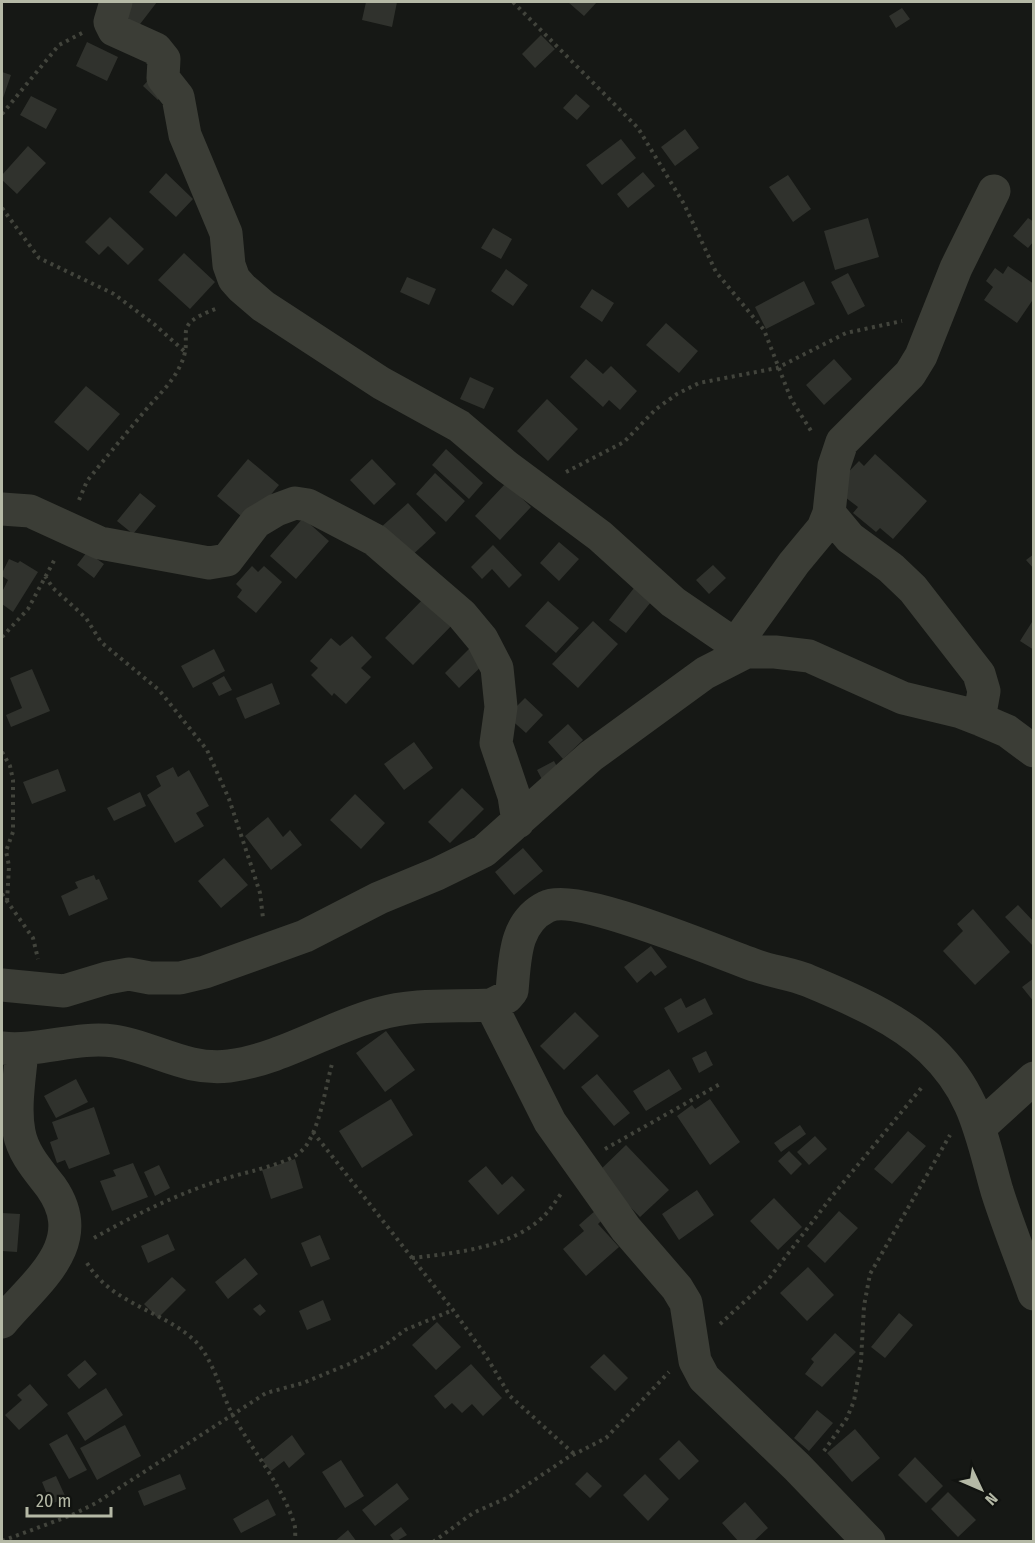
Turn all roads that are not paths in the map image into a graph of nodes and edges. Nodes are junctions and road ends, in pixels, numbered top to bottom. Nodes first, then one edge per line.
1 (115, 16) edge
2 (994, 192) dead end
3 (2, 509) edge
4 (829, 513) junction
5 (740, 648) junction
6 (979, 719) junction
7 (1034, 751) edge
8 (518, 822) junction
9 (2, 985) edge
10 (491, 1005) junction
11 (12, 1049) edge
12 (1034, 1078) edge
13 (974, 1114) junction
14 (1034, 1294) edge
15 (2, 1322) edge
16 (869, 1542) edge

1 - 5 street
2 - 4 street
3 - 8 street
4 - 5 street
4 - 6 street
5 - 6 street
5 - 8 street
6 - 7 street
8 - 9 street
10 - 11 street
10 - 13 street
10 - 16 street
11 - 15 street
12 - 13 street
13 - 14 street

